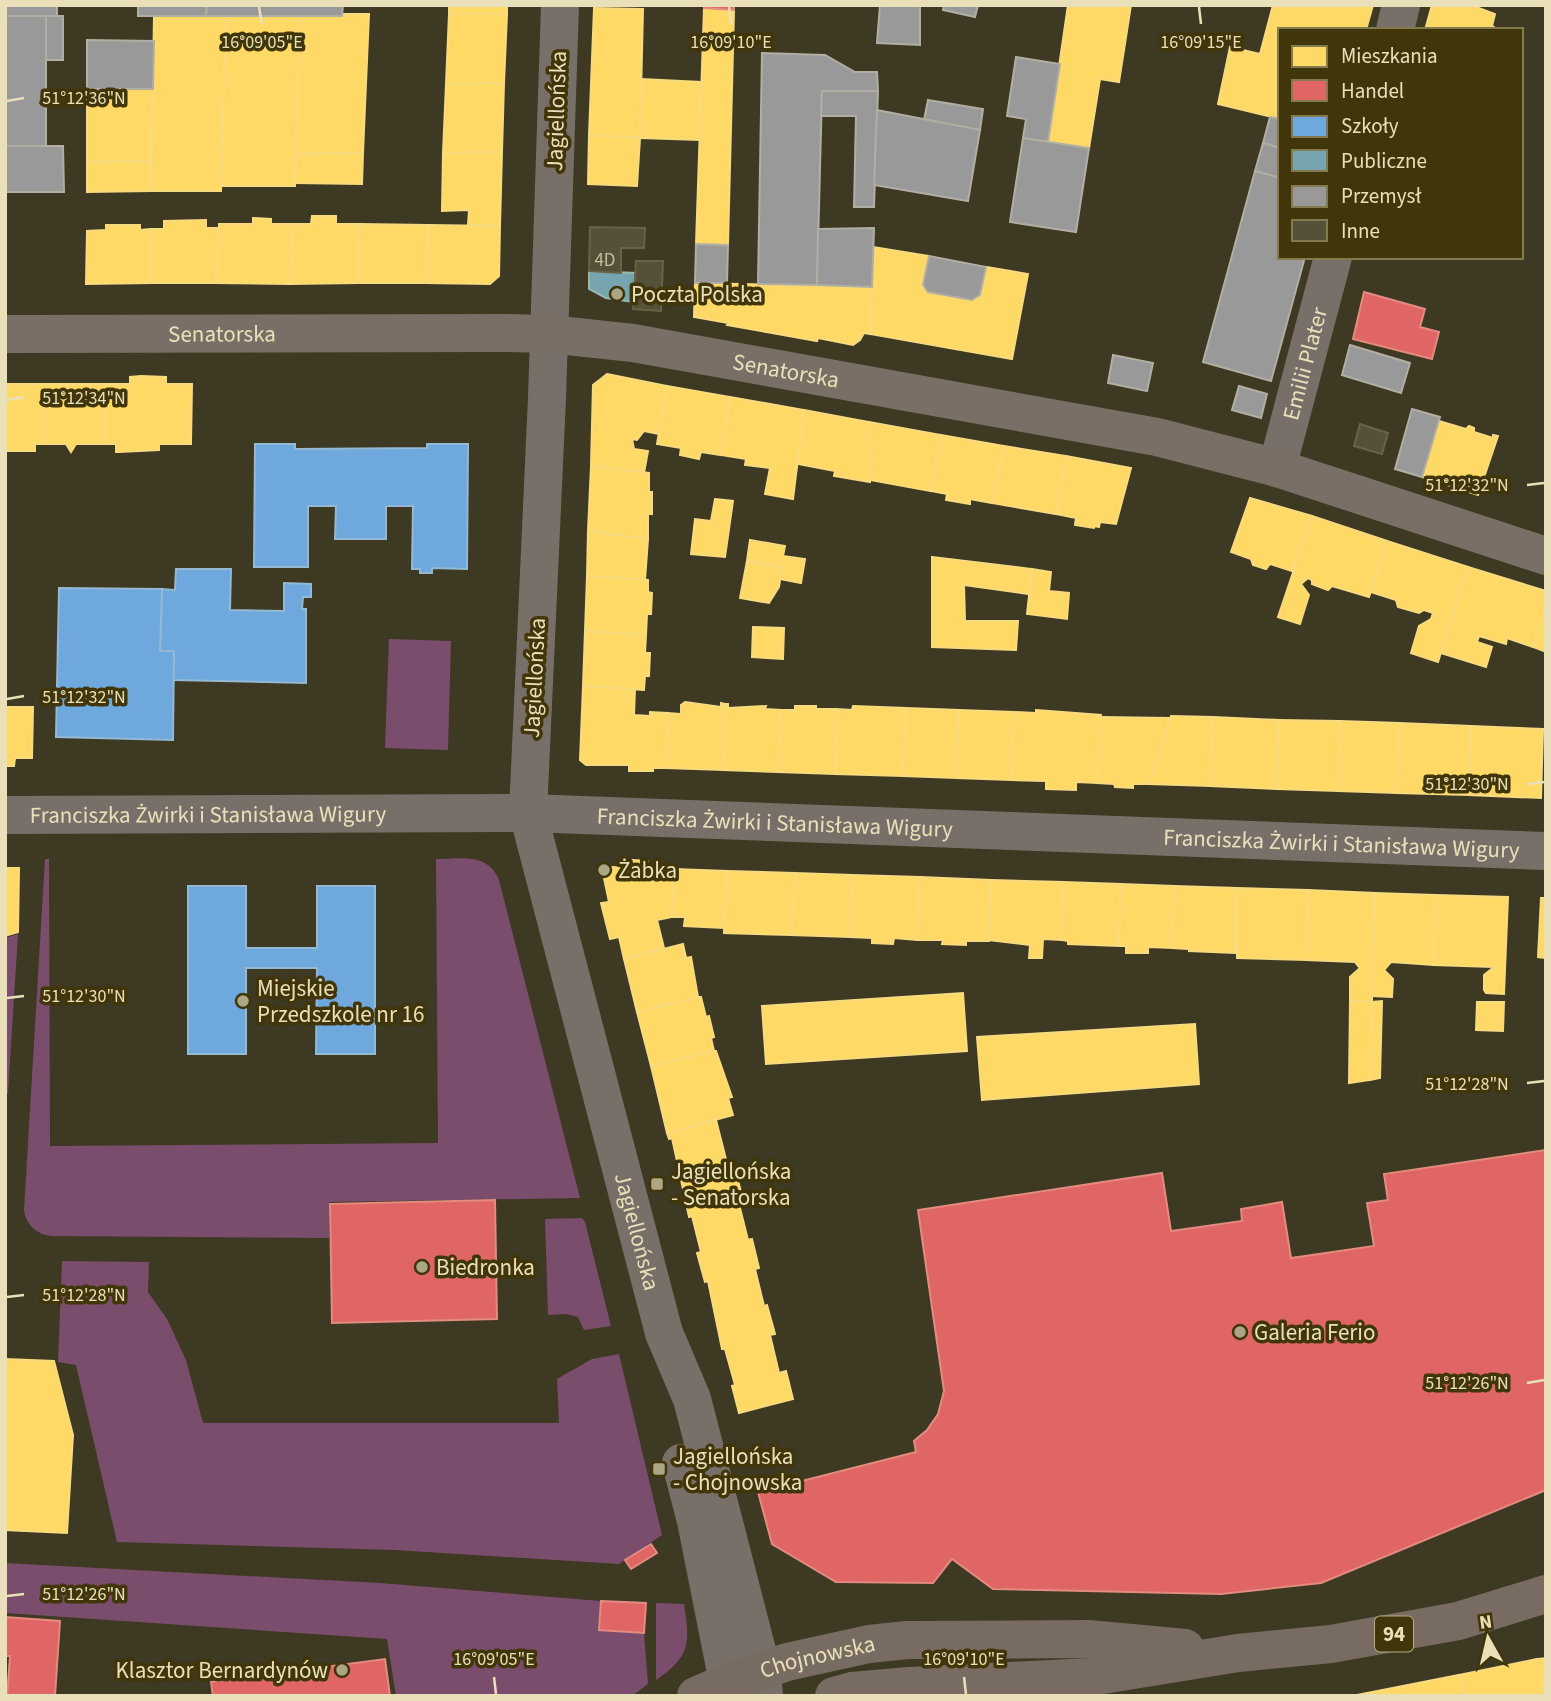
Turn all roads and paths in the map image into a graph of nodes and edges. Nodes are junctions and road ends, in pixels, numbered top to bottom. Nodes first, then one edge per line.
1 (560, 5) edge
2 (1401, 5) edge
3 (1395, 28) edge
4 (1332, 259) edge
5 (5, 334) edge
6 (549, 334) junction
7 (1277, 468) junction
8 (1546, 556) edge
9 (528, 813) junction
10 (5, 815) edge
11 (1546, 850) edge
12 (1546, 1594) edge
13 (1238, 1653) junction
14 (739, 1688) edge
15 (834, 1696) edge

1 - 6 street, Jagiellońska
2 - 3 street
4 - 7 street, Emilii Plater
5 - 6 street, Senatorska
6 - 7 street, Senatorska
6 - 9 street, Jagiellońska
7 - 8 street, Senatorska
9 - 10 street, Franciszka Żwirki i Stanisława Wigury
9 - 11 street, Franciszka Żwirki i Stanisława Wigury
9 - 14 street, Jagiellońska
12 - 13 main road, Chojnowska / 94
13 - 14 main road, Chojnowska / 94
13 - 15 main road, Chojnowska / 94

